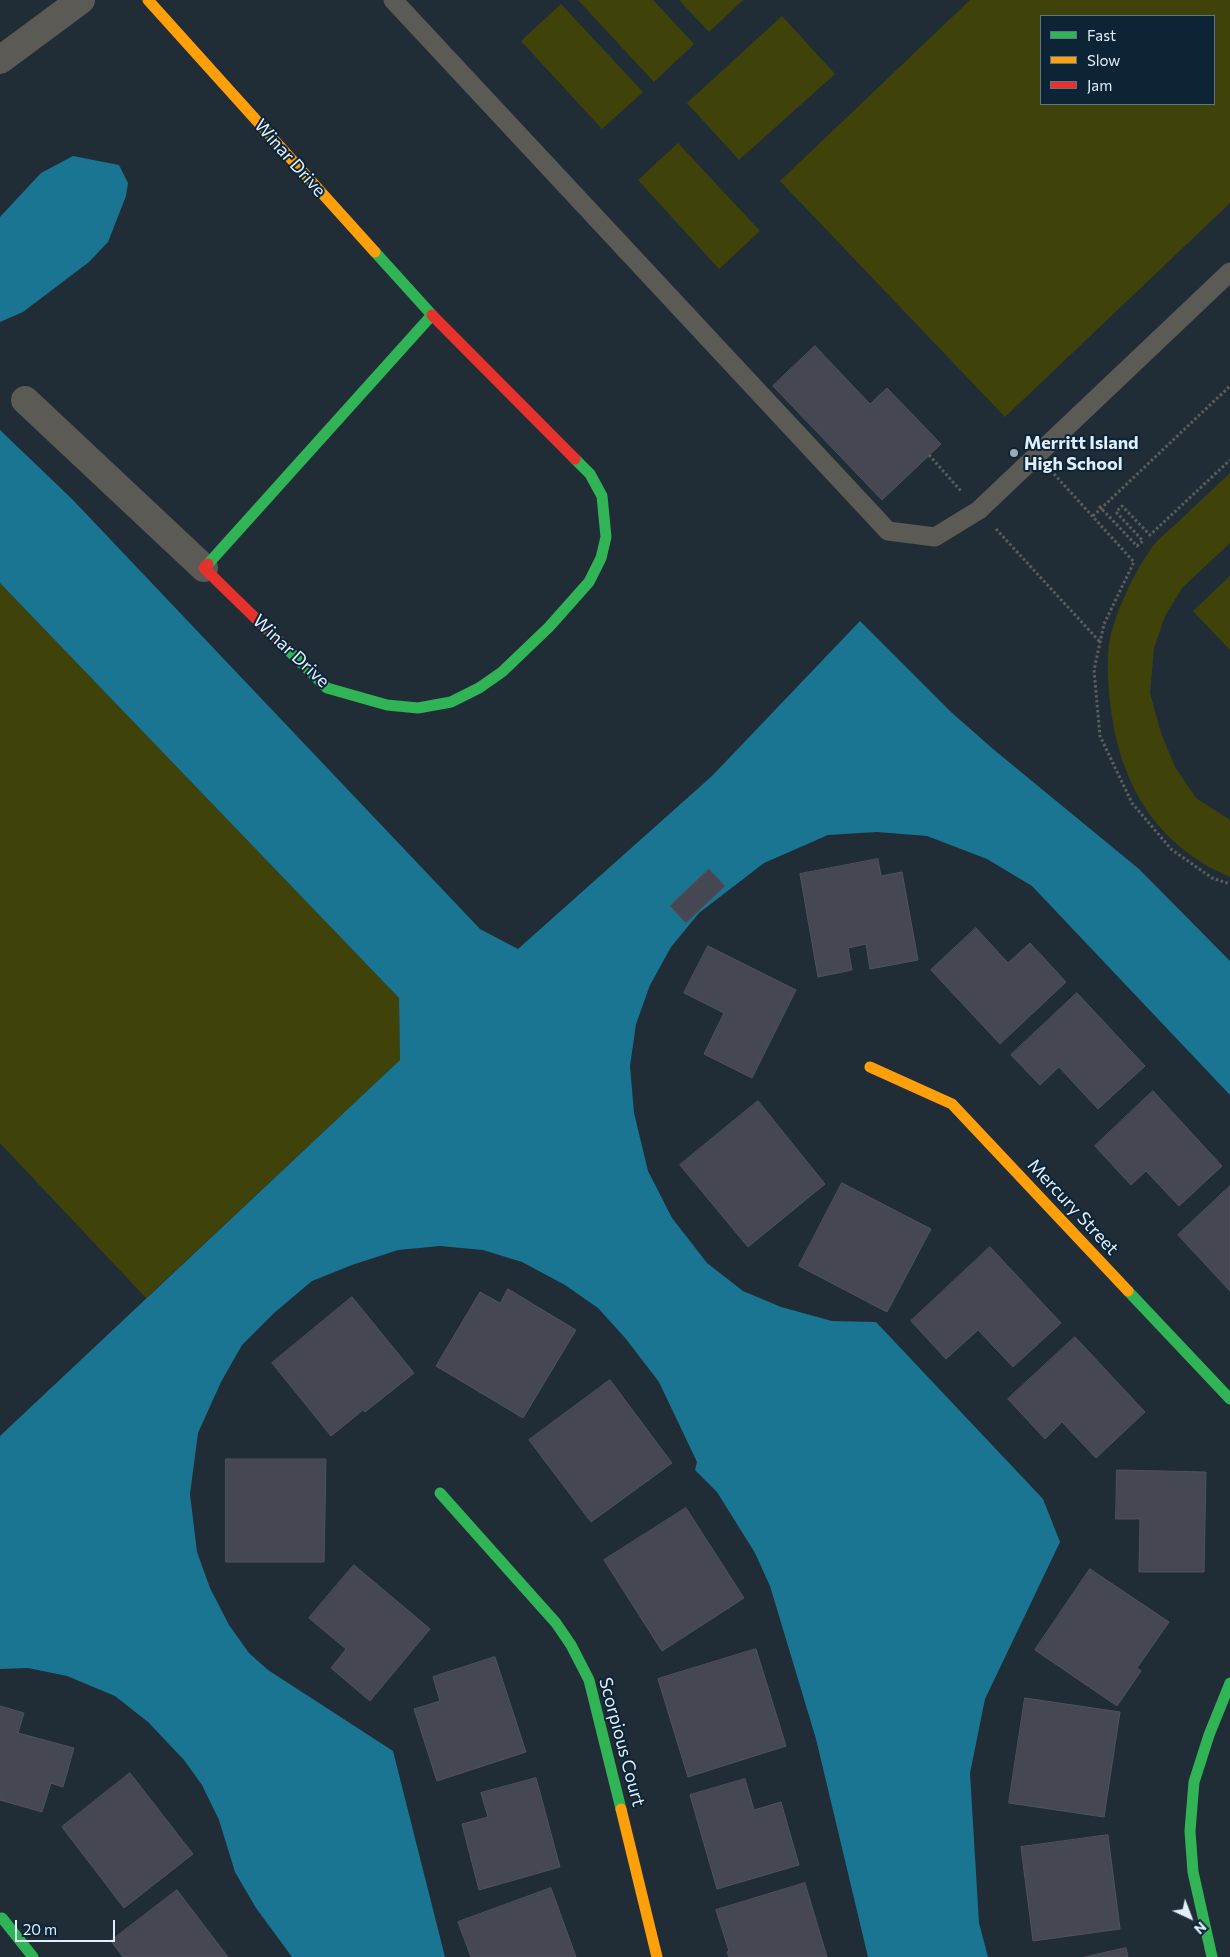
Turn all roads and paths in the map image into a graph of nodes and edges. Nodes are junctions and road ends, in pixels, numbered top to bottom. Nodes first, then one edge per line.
1 (81, 0) edge
2 (148, 0) edge
3 (393, 0) edge
4 (0, 60) edge
5 (1230, 272) edge
6 (432, 315) junction
7 (1230, 386) edge
8 (25, 400) dead end
9 (929, 455) dead end
10 (1037, 455) junction
11 (1230, 460) edge
12 (1101, 507) junction
13 (979, 510) junction
14 (1093, 516) junction
15 (204, 568) junction
16 (1101, 643) junction
17 (1230, 884) edge
18 (870, 1067) dead end
19 (1230, 1399) edge
20 (440, 1493) dead end
21 (1230, 1684) edge
22 (2, 1918) dead end
23 (33, 1957) edge
24 (657, 1957) edge
25 (1212, 1957) edge

1 - 4 street
2 - 6 street, Winar Drive
3 - 13 lane
5 - 10 lane
6 - 15 street
6 - 15 street, Winar Drive
7 - 12 path
8 - 15 street
9 - 13 path
10 - 13 lane
10 - 14 path
11 - 12 path
12 - 14 path
13 - 16 path
14 - 16 path
16 - 17 path
18 - 19 street, Mercury Street
20 - 24 street, Scorpious Court
21 - 25 street
22 - 23 street

